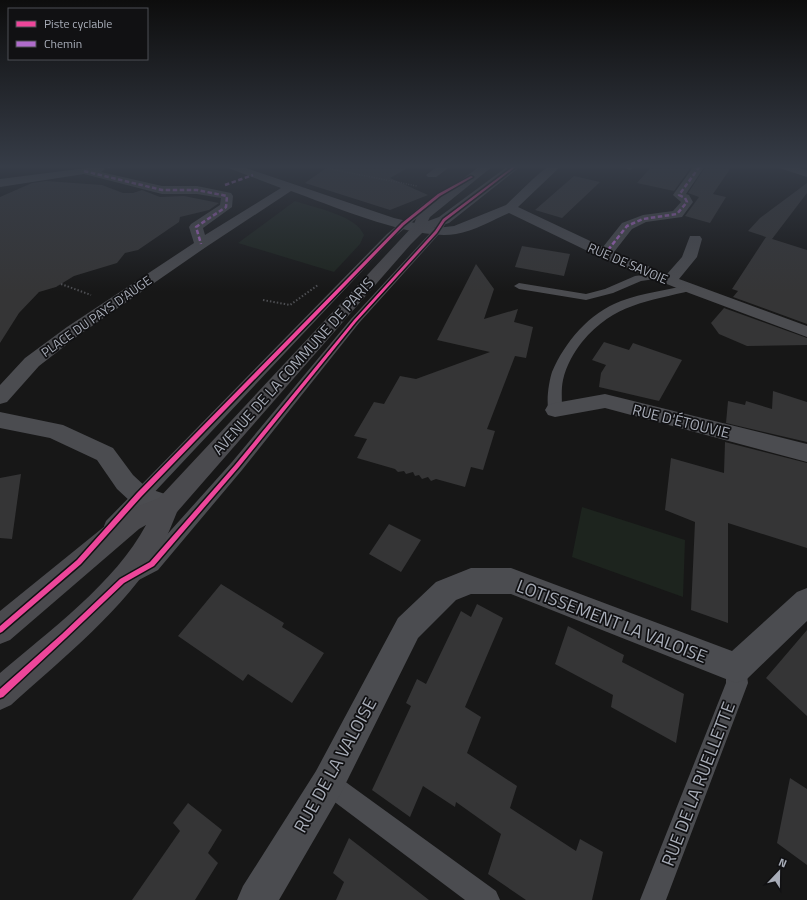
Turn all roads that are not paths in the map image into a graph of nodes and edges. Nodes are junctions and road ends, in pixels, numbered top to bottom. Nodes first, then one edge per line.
1 (224, 208) edge
2 (257, 208) edge
3 (354, 208) edge
4 (423, 208) edge
5 (434, 208) edge
6 (460, 208) edge
7 (510, 208) joint
8 (682, 208) edge
9 (444, 220) junction
10 (403, 224) junction
11 (419, 228) junction
12 (436, 232) junction
13 (695, 239) dead end
14 (201, 244) junction
15 (605, 254) junction
16 (664, 278) junction
17 (519, 286) dead end
18 (689, 288) junction
19 (807, 332) edge
20 (0, 397) edge
21 (555, 410) joint
22 (0, 420) edge
23 (807, 452) edge
24 (140, 495) junction
25 (168, 505) junction
26 (79, 562) junction
27 (122, 580) junction
28 (807, 602) edge
29 (408, 628) joint
30 (0, 630) edge
31 (736, 668) junction
32 (0, 694) edge
33 (328, 783) junction
34 (257, 900) edge
35 (487, 900) edge
36 (654, 900) edge

1 - 14 street
2 - 14 street, PLACE DU PAYS D'AUGE
3 - 10 street
4 - 10 lane
5 - 11 street, AVENUE DE LA COMMUNE DE PARIS
6 - 9 street, AVENUE DE LA COMMUNE DE PARIS
7 - 12 street
7 - 15 street, RUE DE SAVOIE
8 - 15 street
9 - 11 street, AVENUE DE LA COMMUNE DE PARIS
9 - 12 lane
10 - 11 street
10 - 24 lane
11 - 12 street
11 - 25 street, AVENUE DE LA COMMUNE DE PARIS
12 - 27 lane
13 - 16 street
14 - 20 street, PLACE DU PAYS D'AUGE
15 - 16 street, RUE DE SAVOIE
16 - 17 lane
16 - 18 street, RUE DE SAVOIE
18 - 19 street, RUE DE SAVOIE
18 - 21 lane
21 - 23 street, RUE D'ÉTOUVIE
22 - 24 street
24 - 25 street
24 - 26 lane
25 - 26 street, AVENUE DE LA COMMUNE DE PARIS
25 - 27 street, AVENUE DE LA COMMUNE DE PARIS
26 - 30 street, AVENUE DE LA COMMUNE DE PARIS
27 - 32 street, AVENUE DE LA COMMUNE DE PARIS
28 - 31 street
29 - 31 street, LOTISSEMENT LA VALOISE
29 - 33 street, RUE DE LA VALOISE
31 - 36 lane, RUE DE LA RUELLETTE
33 - 34 street, RUE DE LA VALOISE
33 - 35 lane

